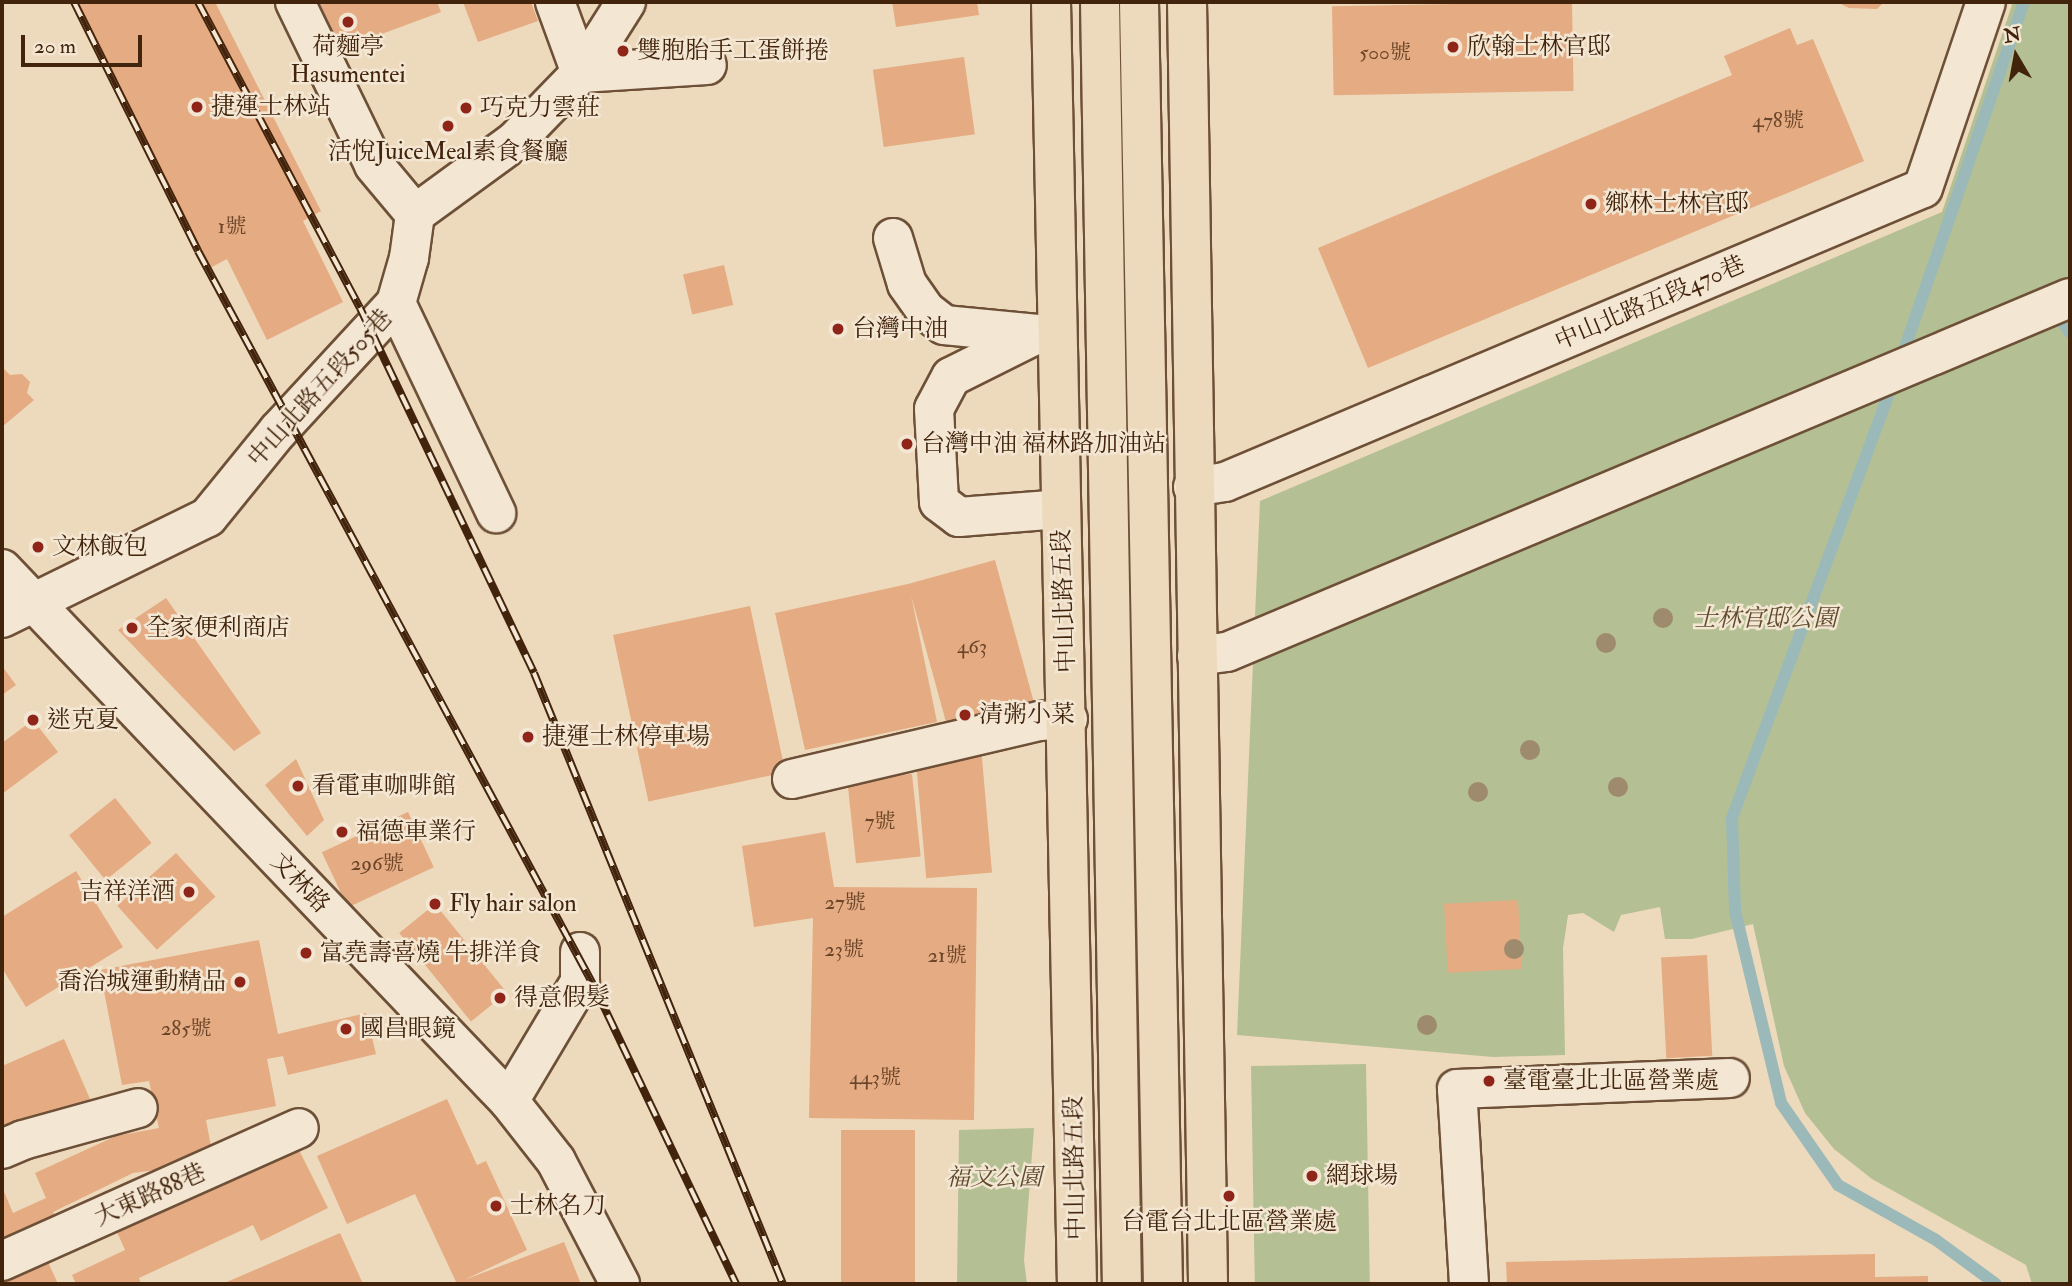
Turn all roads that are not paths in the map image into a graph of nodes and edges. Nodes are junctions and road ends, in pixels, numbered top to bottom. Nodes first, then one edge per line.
1 (295, 2) edge
2 (555, 2) edge
3 (626, 2) edge
4 (1051, 2) edge
5 (1100, 2) edge
6 (1139, 2) edge
7 (1188, 2) edge
8 (1986, 2) edge
9 (707, 65) dead end
10 (581, 73) junction
11 (415, 214) junction
12 (893, 238) dead end
13 (2070, 298) edge
14 (396, 303) junction
15 (1046, 334) junction
16 (1058, 383) junction
17 (1107, 384) junction
18 (1193, 487) junction
19 (1060, 509) junction
20 (496, 513) dead end
21 (2, 569) edge
22 (17, 610) edge
23 (1197, 656) junction
24 (1068, 719) junction
25 (792, 779) dead end
26 (580, 952) dead end
27 (1730, 1077) dead end
28 (509, 1101) junction
29 (138, 1108) dead end
30 (299, 1128) dead end
31 (2, 1149) edge
32 (2, 1261) edge
33 (620, 1284) edge
34 (1077, 1284) edge
35 (1122, 1284) edge
36 (1163, 1284) edge
37 (1208, 1284) edge
38 (1469, 1284) edge

1 - 11 street
2 - 10 street
3 - 10 street
4 - 15 main road, 中山北路五段
5 - 17 main road, 中山北路五段
6 - 36 main road
7 - 18 main road
8 - 18 street, 中山北路五段470巷
9 - 10 street
10 - 11 street
11 - 14 street, 中山北路五段505巷
12 - 15 street
13 - 23 street
14 - 20 street
14 - 22 street, 中山北路五段505巷
15 - 16 main road, 中山北路五段
15 - 19 street
16 - 17 main road
16 - 19 main road, 中山北路五段
17 - 35 main road, 中山北路五段
18 - 23 main road
19 - 24 main road, 中山北路五段
21 - 22 street, 文林路
22 - 28 street, 文林路
23 - 37 main road
24 - 25 street
24 - 34 main road, 中山北路五段
26 - 28 street
27 - 38 street
28 - 33 street, 文林路
29 - 31 street
30 - 32 street, 大東路88巷

